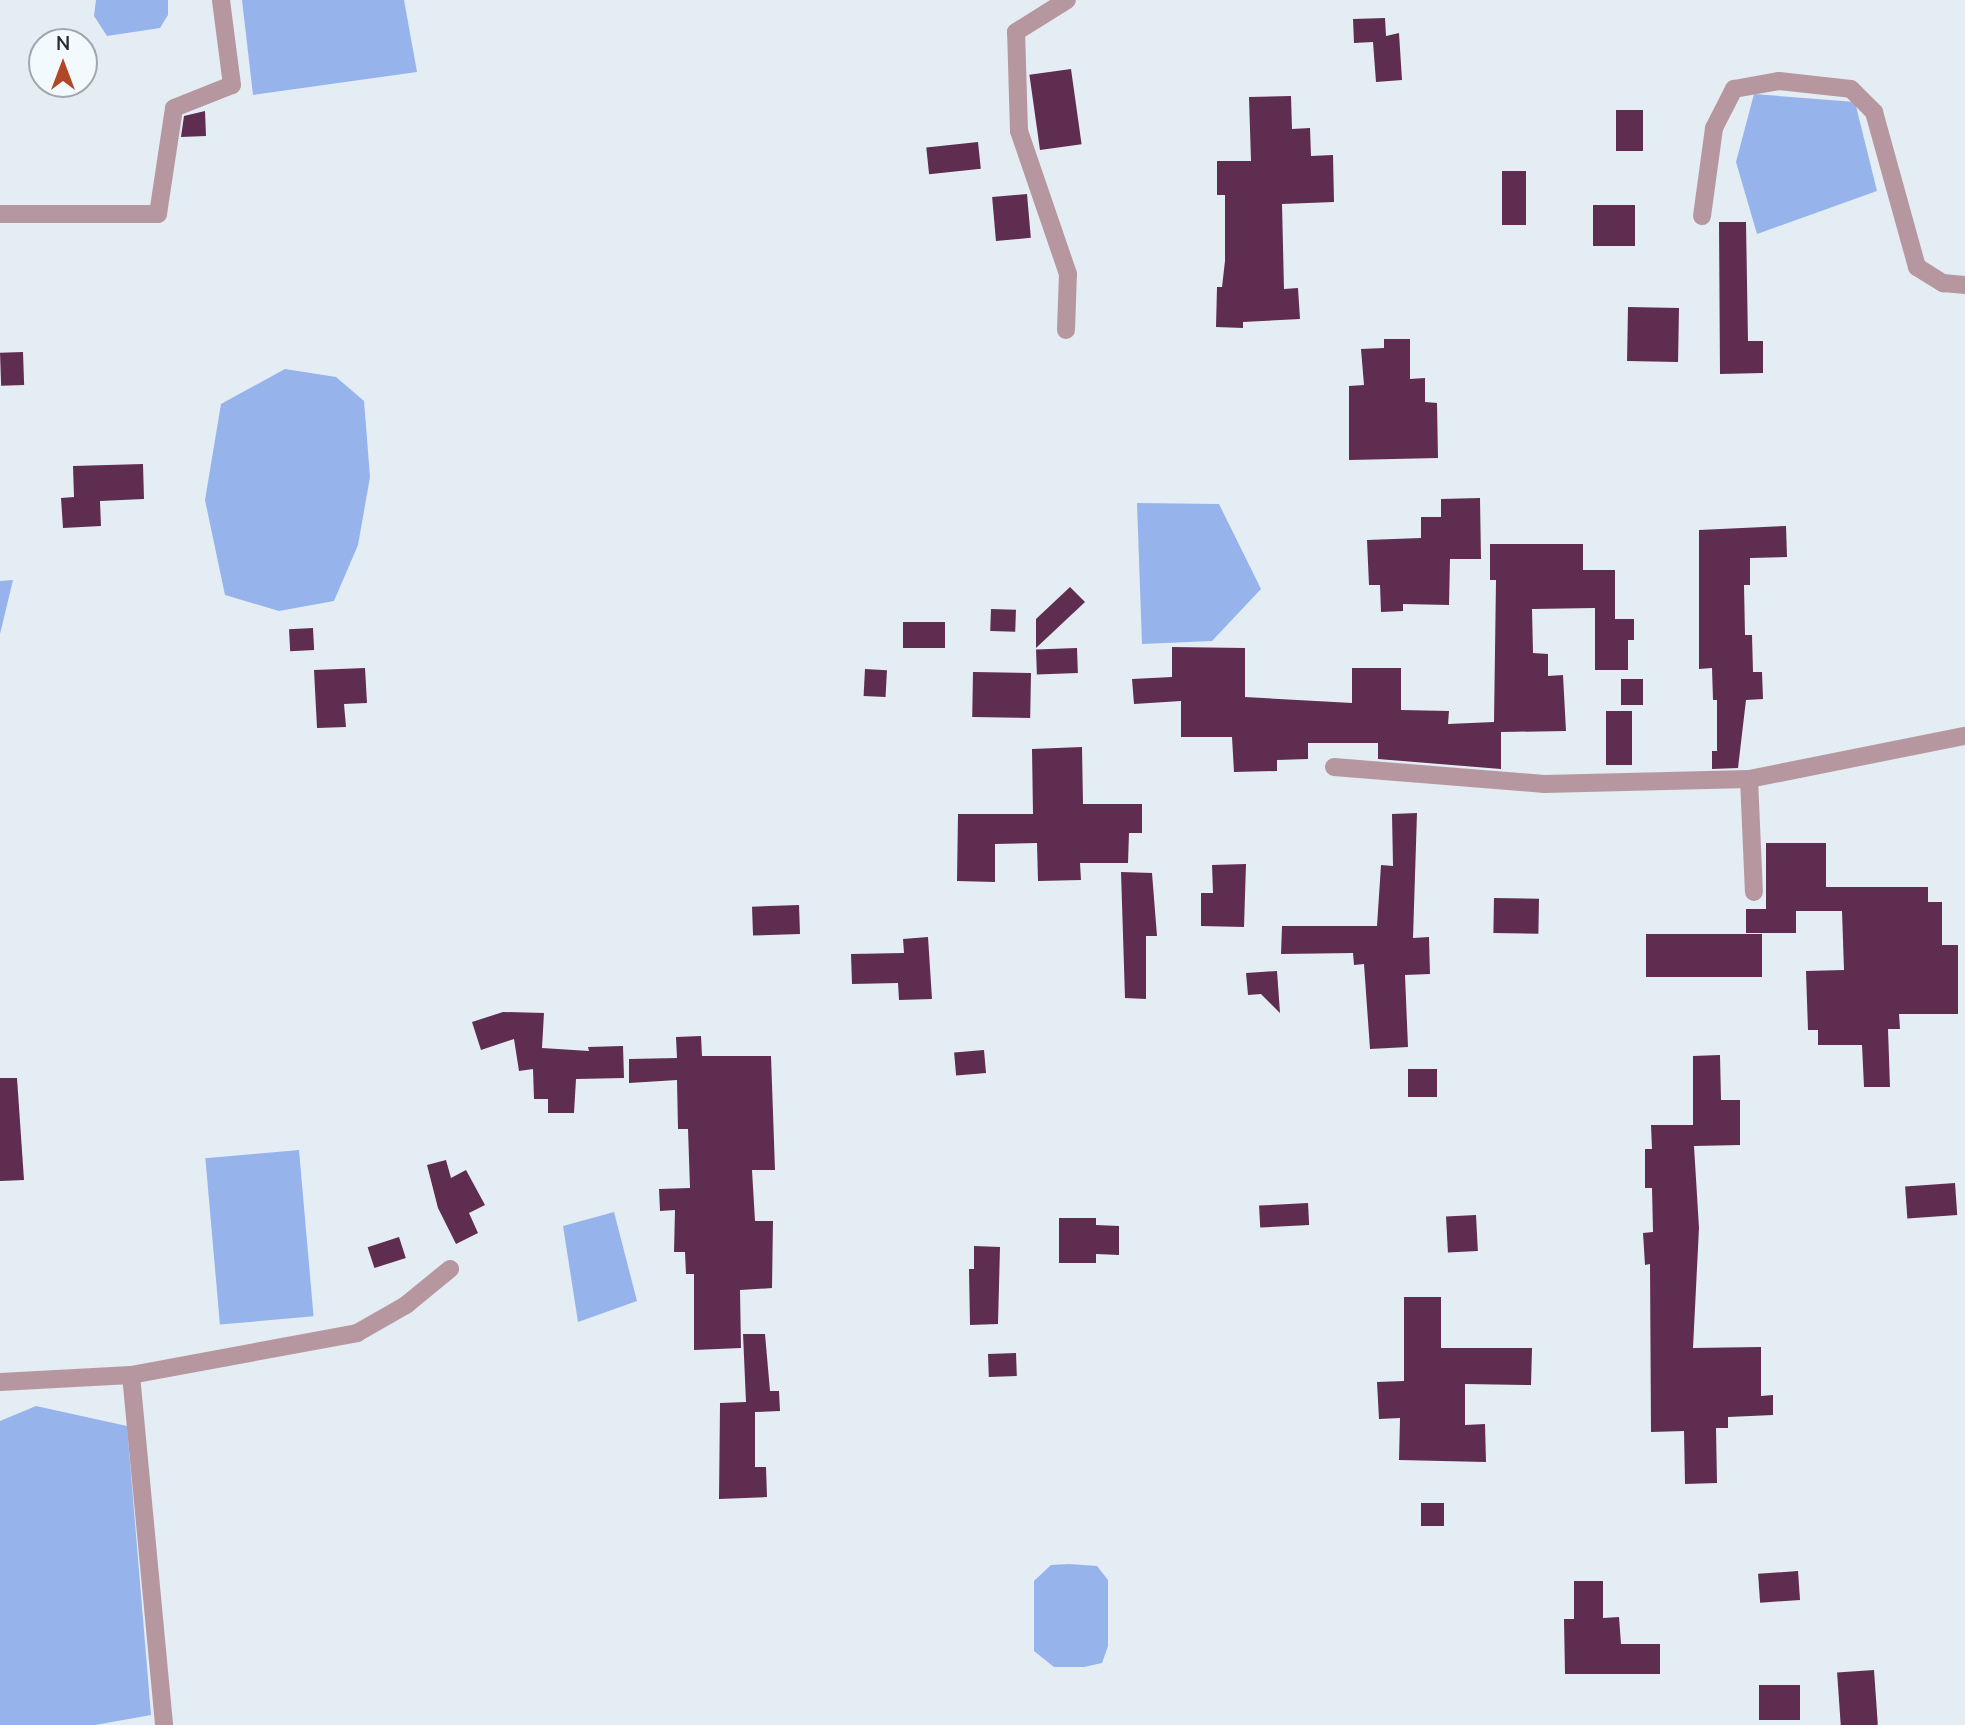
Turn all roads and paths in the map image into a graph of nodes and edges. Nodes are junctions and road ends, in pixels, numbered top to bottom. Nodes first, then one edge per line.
1 (221, 0) edge
2 (1067, 0) edge
3 (0, 214) edge
4 (1702, 216) dead end
5 (1965, 285) edge
6 (1066, 330) dead end
7 (1965, 736) edge
8 (1335, 767) dead end
9 (1749, 779) junction
10 (1754, 892) dead end
11 (450, 1269) dead end
12 (131, 1375) junction
13 (0, 1382) edge
14 (164, 1725) edge

1 - 3 street
2 - 6 street
4 - 5 street
7 - 9 street
8 - 9 street
9 - 10 street
11 - 12 street
12 - 13 street
12 - 14 street

